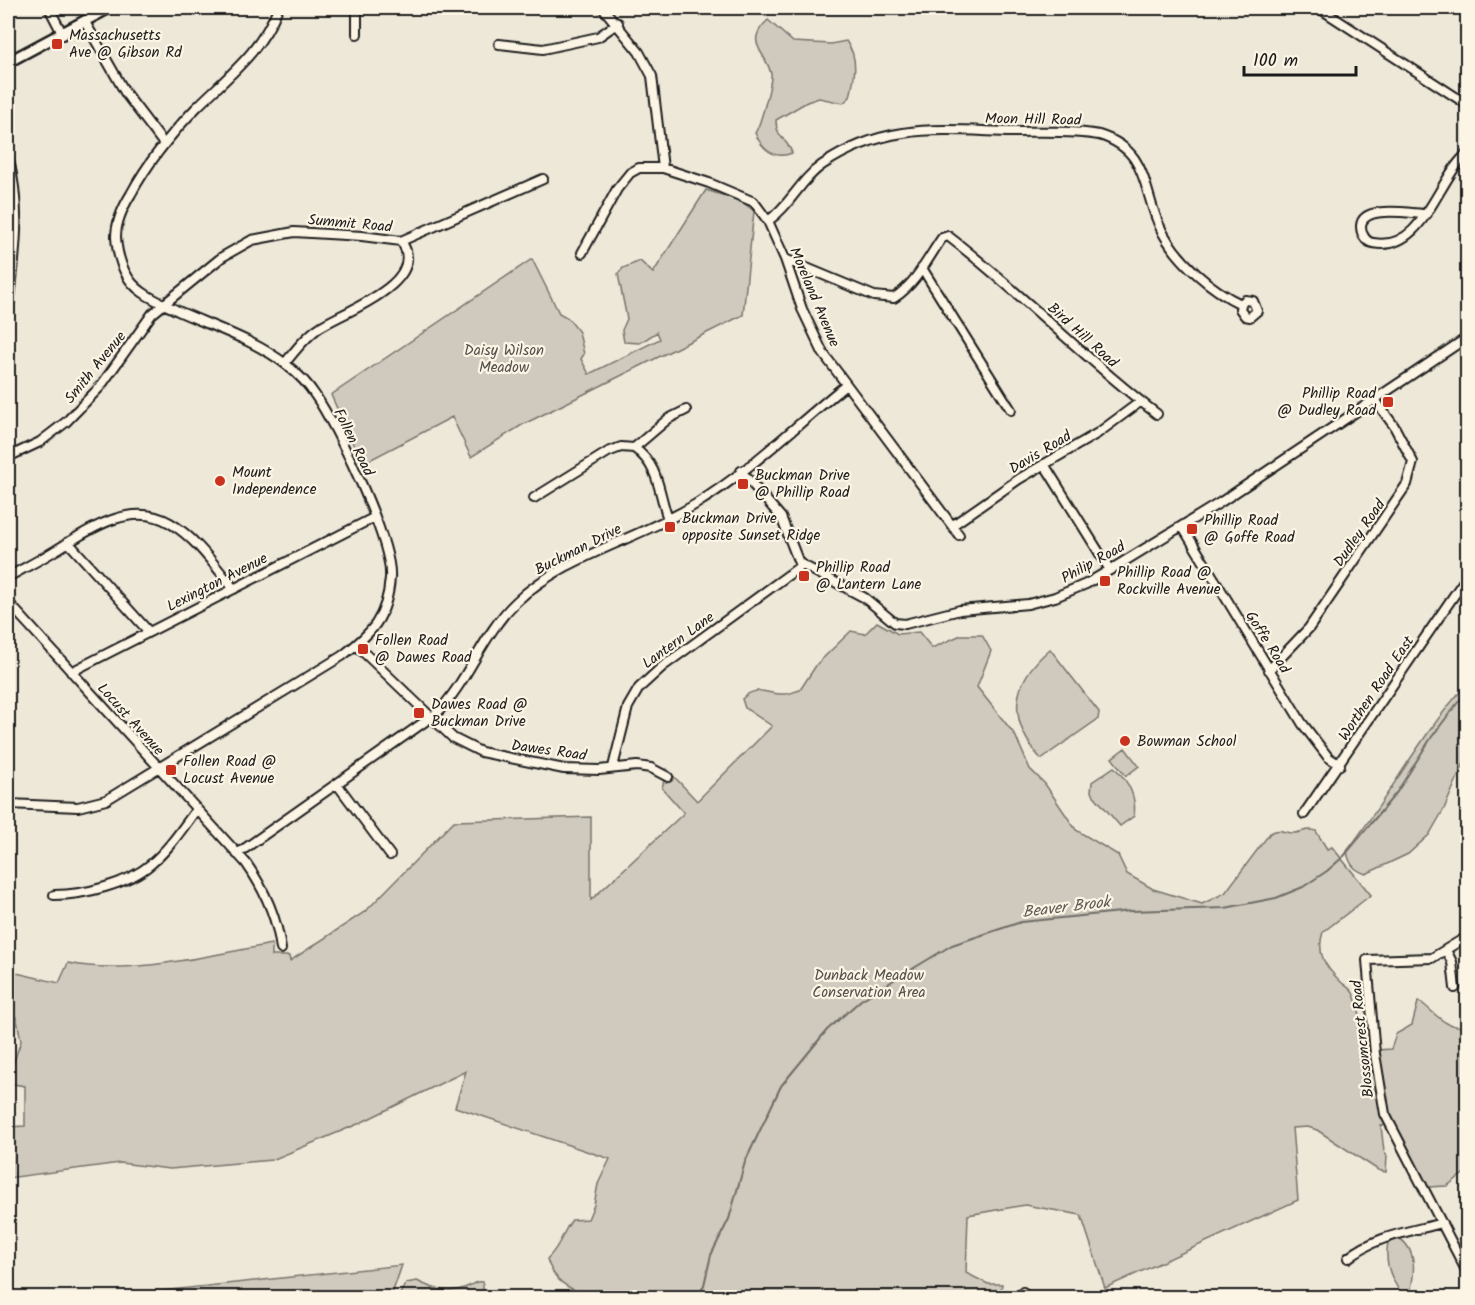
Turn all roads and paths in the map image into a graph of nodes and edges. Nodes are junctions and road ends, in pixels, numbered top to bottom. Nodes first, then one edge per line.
1 (49, 8) edge
2 (109, 8) edge
3 (278, 8) edge
4 (357, 8) edge
5 (603, 8) edge
6 (1319, 8) edge
7 (85, 22) junction
8 (618, 23) junction
9 (63, 34) junction
10 (357, 34) dead end
11 (499, 44) dead end
12 (8, 62) edge
13 (1467, 105) edge
14 (164, 144) junction
15 (1467, 153) edge
16 (8, 155) edge
17 (663, 168) junction
18 (543, 179) dead end
19 (1427, 214) junction
20 (768, 221) junction
21 (401, 241) junction
22 (582, 253) dead end
23 (785, 259) junction
24 (922, 268) junction
25 (9, 297) edge
26 (164, 304) junction
27 (1241, 304) dead end
28 (8, 317) edge
29 (1467, 338) edge
30 (285, 363) junction
31 (846, 385) junction
32 (1375, 400) junction
33 (1140, 402) junction
34 (686, 410) dead end
35 (1011, 410) dead end
36 (1157, 414) dead end
37 (634, 448) junction
38 (8, 457) edge
39 (1044, 464) junction
40 (741, 471) junction
41 (534, 498) dead end
42 (375, 517) junction
43 (668, 519) junction
44 (952, 525) junction
45 (1182, 526) junction
46 (959, 535) dead end
47 (68, 542) junction
48 (802, 565) junction
49 (1110, 570) junction
50 (1467, 575) edge
51 (8, 577) edge
52 (234, 589) junction
53 (8, 602) edge
54 (149, 632) junction
55 (356, 645) junction
56 (1269, 670) junction
57 (71, 672) junction
58 (431, 717) junction
59 (1340, 765) junction
60 (613, 767) junction
61 (158, 769) junction
62 (668, 777) dead end
63 (337, 784) junction
64 (8, 804) edge
65 (196, 810) junction
66 (1304, 814) dead end
67 (237, 854) junction
68 (390, 855) dead end
69 (54, 895) dead end
70 (1467, 936) edge
71 (281, 950) dead end
72 (1447, 951) junction
73 (1455, 988) dead end
74 (1442, 1223) junction
75 (1348, 1258) dead end
76 (1467, 1274) edge

1 - 9 street
2 - 7 main road
3 - 14 street, Follen Road
4 - 10 street
5 - 8 street
6 - 13 street
7 - 9 main road
7 - 14 street
8 - 11 street
8 - 17 street
9 - 12 main road
14 - 26 street, Follen Road
15 - 19 street
16 - 25 street
17 - 20 street, Moreland Avenue
17 - 22 street
18 - 21 street, Summit Road
19 - 19 street
20 - 23 street, Moreland Avenue
20 - 27 street, Moon Hill Road
21 - 26 street, Summit Road
21 - 30 street
23 - 24 street
23 - 31 street, Moreland Avenue
24 - 33 street, Bird Hill Road
24 - 35 street
25 - 28 street
26 - 30 street, Follen Road
26 - 38 street, Smith Avenue
29 - 32 street, Philip Road
30 - 42 street, Follen Road
31 - 40 street, Buckman Drive
31 - 44 street, Moreland Avenue
32 - 45 street, Philip Road
32 - 56 street, Dudley Road
33 - 36 street, Bird Hill Road
33 - 39 street, Davis Road
34 - 37 street
37 - 41 street
37 - 43 street
39 - 44 street, Davis Road
39 - 49 street
40 - 43 street, Buckman Drive
40 - 48 street
42 - 52 street, Lexington Avenue
42 - 55 street, Follen Road
43 - 58 street, Buckman Drive
44 - 46 street, Moreland Avenue
45 - 49 street, Philip Road
45 - 56 street, Goffe Road
47 - 51 street
47 - 52 street
47 - 54 street
48 - 49 street, Philip Road
48 - 60 street, Lantern Lane
50 - 59 street, Worthen Road East
52 - 54 street, Lexington Avenue
53 - 57 street, Locust Avenue
54 - 57 street, Lexington Avenue
55 - 58 street, Dawes Road
55 - 61 street, Follen Road
56 - 59 street, Goffe Road
57 - 61 street, Locust Avenue
58 - 60 street, Dawes Road
58 - 63 street, Buckman Drive
59 - 66 street, Worthen Road East
60 - 62 street, Dawes Road
61 - 64 street, Follen Road
61 - 65 street, Locust Avenue
63 - 67 street, Buckman Drive
63 - 68 street
65 - 67 street, Locust Avenue
65 - 69 street
67 - 71 street, Locust Avenue
70 - 72 street
72 - 73 street
72 - 74 street, Blossomcrest Road
74 - 75 street
74 - 76 street, Blossomcrest Road

